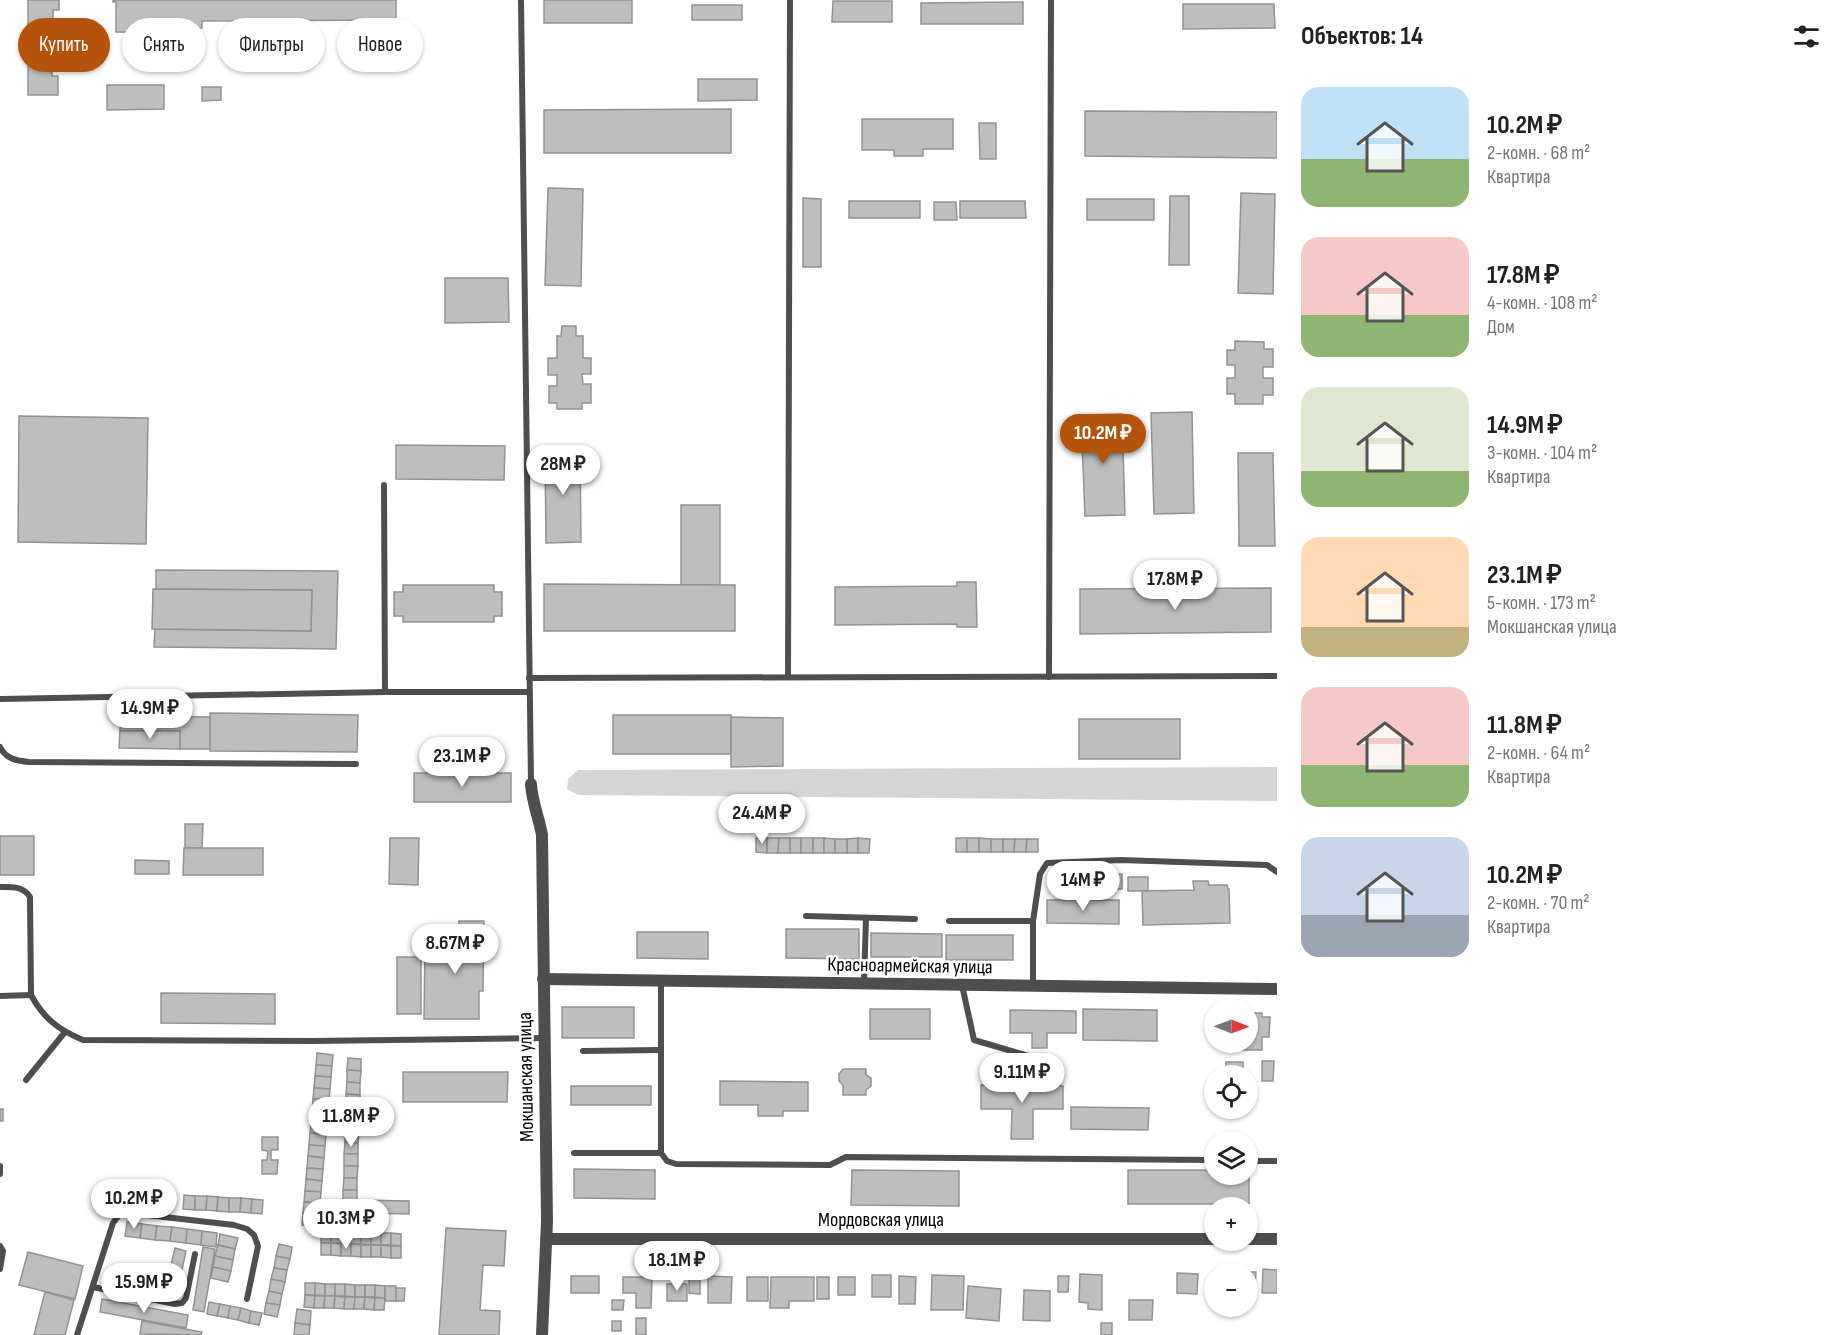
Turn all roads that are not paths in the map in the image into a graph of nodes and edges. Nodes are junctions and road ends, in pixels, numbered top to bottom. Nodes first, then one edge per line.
1 (521, 0) edge
2 (790, 0) edge
3 (1051, 0) edge
4 (384, 485) dead end
5 (1277, 676) edge
6 (788, 677) junction
7 (1049, 677) junction
8 (529, 678) junction
9 (385, 692) junction
10 (529, 692) junction
11 (0, 699) edge
12 (0, 747) edge
13 (356, 764) dead end
14 (531, 784) joint
15 (1277, 873) edge
16 (0, 887) edge
17 (806, 916) dead end
18 (866, 918) junction
19 (915, 919) dead end
20 (949, 921) dead end
21 (1033, 921) junction
22 (543, 979) junction
23 (661, 981) junction
24 (864, 984) junction
25 (962, 985) junction
26 (1033, 986) junction
27 (1277, 989) edge
28 (31, 995) junction
29 (0, 996) edge
30 (65, 1032) junction
31 (544, 1038) junction
32 (661, 1050) junction
33 (583, 1051) dead end
34 (1044, 1058) dead end
35 (26, 1080) dead end
36 (574, 1153) dead end
37 (661, 1153) junction
38 (1204, 1160) edge
39 (1258, 1161) edge
40 (1277, 1161) edge
41 (0, 1166) edge
42 (0, 1174) edge
43 (547, 1239) junction
44 (1204, 1239) edge
45 (1258, 1239) edge
46 (1277, 1239) edge
47 (0, 1246) edge
48 (195, 1254) dead end
49 (0, 1269) edge
50 (93, 1287) junction
51 (247, 1299) dead end
52 (77, 1335) edge
53 (542, 1335) edge

1 - 8 lane
2 - 6 lane
3 - 7 lane
4 - 9 lane
5 - 7 lane
6 - 7 lane
6 - 8 lane
8 - 10 lane
9 - 10 lane
9 - 11 lane
10 - 14 lane
12 - 13 lane
14 - 22 street, Мокшанская улица
15 - 21 lane
16 - 28 lane
17 - 18 lane
18 - 19 lane
18 - 24 lane
20 - 21 lane
21 - 26 lane
22 - 23 street, Красноармейская улица
22 - 31 street, Мокшанская улица
23 - 24 street, Красноармейская улица
23 - 32 lane
24 - 25 street, Красноармейская улица
25 - 26 street, Красноармейская улица
25 - 34 lane
26 - 27 street, Красноармейская улица
28 - 29 lane
28 - 30 lane
30 - 31 lane
30 - 35 lane
31 - 43 street, Мокшанская улица
32 - 33 lane
32 - 37 lane
36 - 37 lane
37 - 38 lane
39 - 40 lane
41 - 42 lane
43 - 44 street, Мордовская улица
43 - 53 street, Мокшанская улица
45 - 46 street
47 - 49 lane
48 - 50 lane
50 - 51 lane
50 - 52 lane

